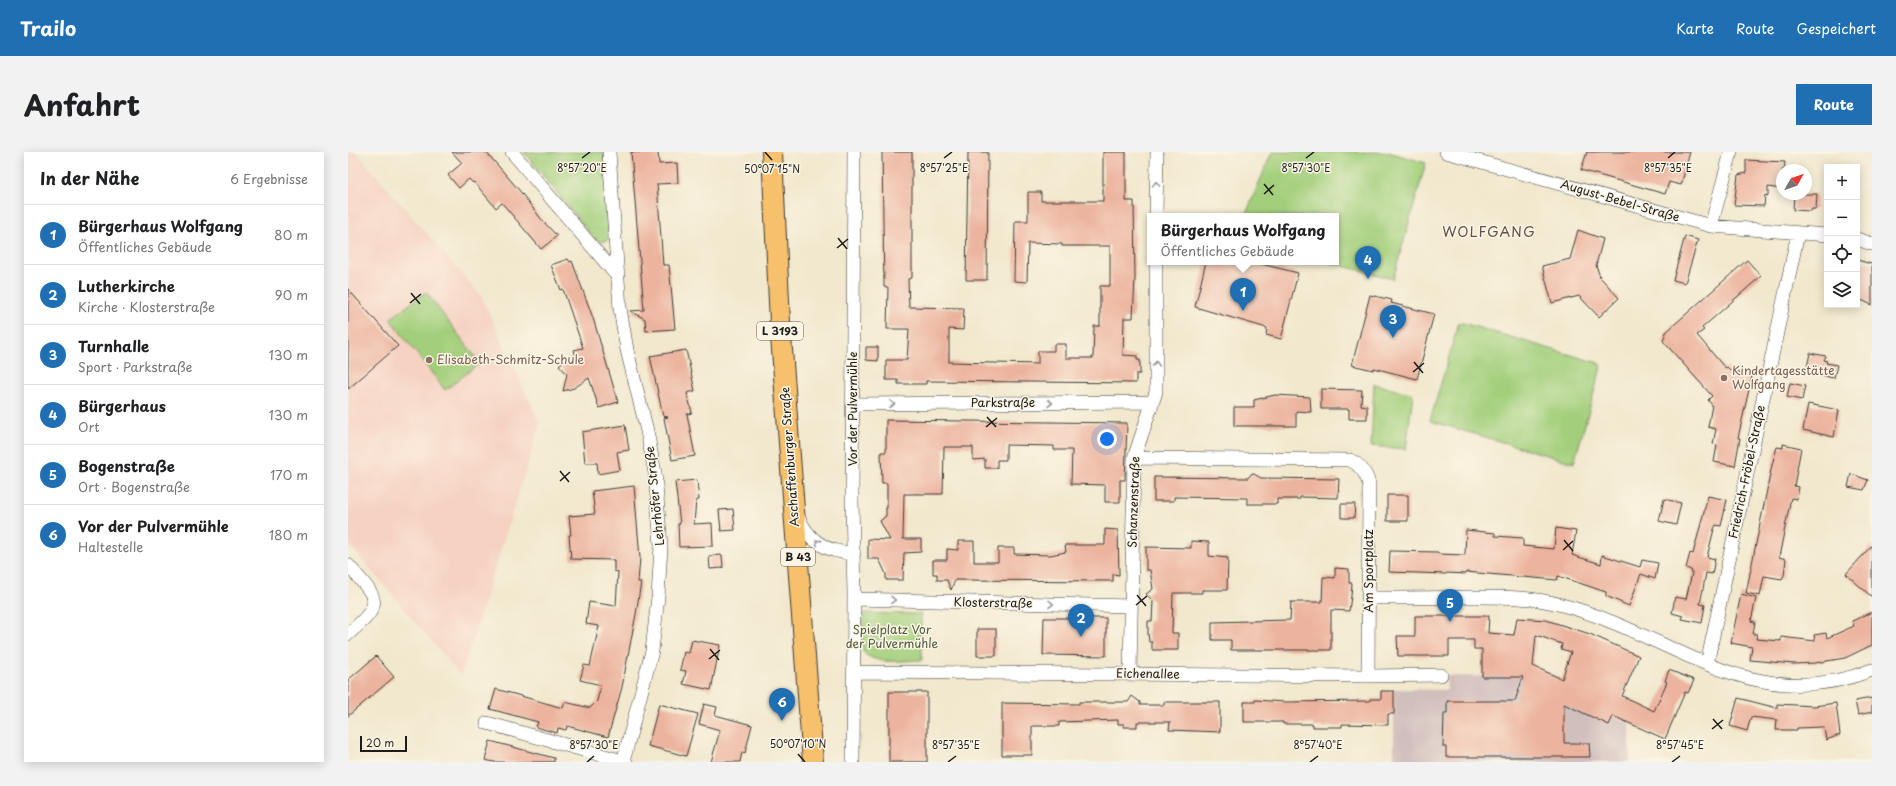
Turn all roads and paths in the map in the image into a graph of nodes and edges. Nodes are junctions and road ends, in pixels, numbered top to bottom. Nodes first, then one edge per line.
1 (512, 152) edge
2 (609, 152) edge
3 (772, 152) edge
4 (854, 152) edge
5 (1157, 152) edge
6 (1446, 152) edge
7 (1731, 152) edge
8 (1156, 213) edge
9 (1711, 226) junction
10 (1798, 233) junction
11 (1824, 235) edge
12 (1860, 240) edge
13 (1872, 244) edge
14 (1156, 265) edge
15 (618, 277) junction
16 (1153, 402) junction
17 (854, 404) junction
18 (1134, 458) junction
19 (795, 510) junction
20 (854, 553) junction
21 (348, 566) edge
22 (1369, 598) junction
23 (854, 599) junction
24 (1131, 606) junction
25 (348, 634) edge
26 (1707, 664) junction
27 (1872, 670) edge
28 (854, 672) junction
29 (1130, 674) junction
30 (1441, 675) dead end
31 (1368, 676) junction
32 (487, 723) dead end
33 (624, 762) edge
34 (813, 762) edge
35 (853, 762) edge

1 - 15 street
2 - 15 street, Lehrhöfer Straße
3 - 19 main road, Aschaffenburger Straße / L 3193
4 - 17 street, Vor der Pulvermühle
8 -> 5 street
6 - 9 street, August-Bebel-Straße
7 - 9 street
9 - 10 street, August-Bebel-Straße
10 - 11 street, August-Bebel-Straße
10 - 26 street, Friedrich-Fröbel-Straße
12 - 13 street
16 -> 14 street, Schanzenstraße
15 - 33 street, Lehrhöfer Straße
17 -> 16 street, Parkstraße
16 - 18 street, Schanzenstraße
17 - 20 street, Vor der Pulvermühle
18 - 22 street, Am Sportplatz
18 - 24 street, Schanzenstraße
20 -> 19 street
19 - 34 main road, Aschaffenburger Straße / B 43
20 - 23 street, Vor der Pulvermühle
21 - 25 street
22 - 26 street
22 - 31 street, Am Sportplatz
23 -> 24 street, Klosterstraße
23 - 28 street, Vor der Pulvermühle
24 - 29 street, Schanzenstraße
26 - 27 street
28 - 29 street, Eichenallee
28 - 35 street, Vor der Pulvermühle
29 - 31 street, Eichenallee
30 - 31 street, Eichenallee
32 - 33 street

